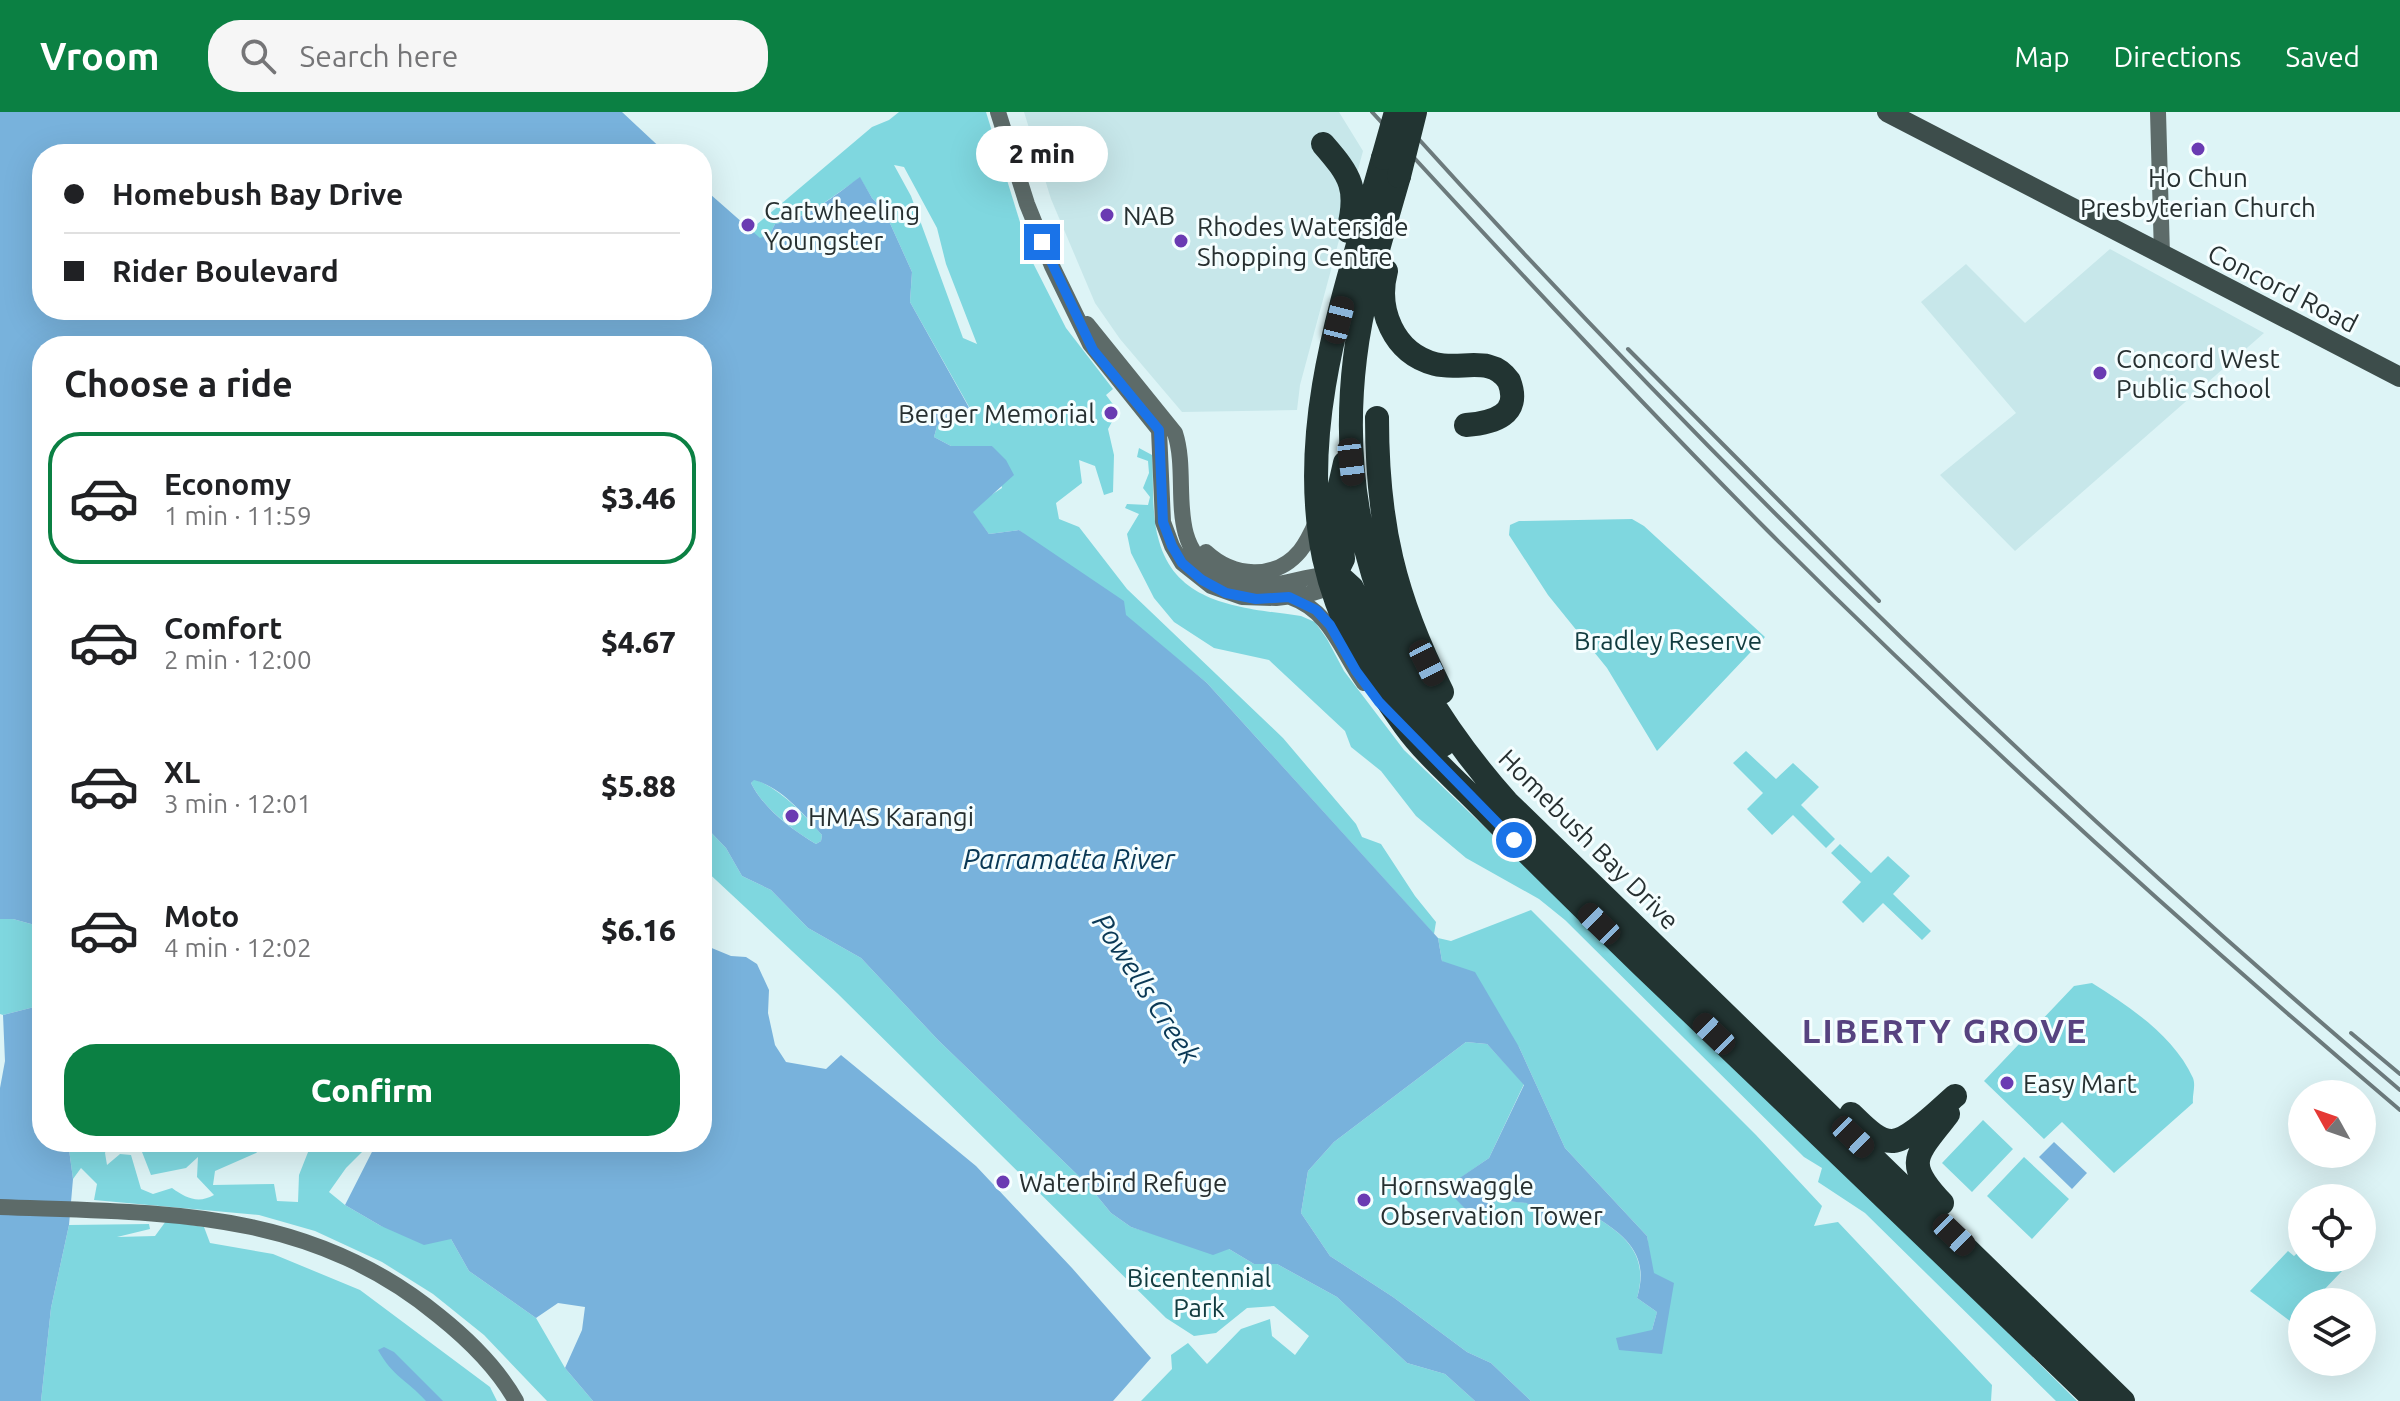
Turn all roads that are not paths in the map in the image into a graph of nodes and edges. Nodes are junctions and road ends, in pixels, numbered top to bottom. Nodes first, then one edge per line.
1 (998, 112) edge
2 (1396, 112) edge
3 (1415, 112) edge
4 (1887, 112) edge
5 (2158, 112) edge
6 (1323, 144) dead end
7 (1391, 167) junction
8 (1391, 202) junction
9 (2162, 255) junction
10 (2400, 377) edge
11 (1320, 402) junction
12 (1377, 418) dead end
13 (1466, 425) dead end
14 (1166, 430) junction
15 (1351, 446) junction
16 (1181, 501) junction
17 (1318, 518) junction
18 (1332, 578) junction
19 (1287, 597) junction
20 (1409, 731) junction
21 (1507, 802) junction
22 (1558, 852) junction
23 (1645, 934) junction
24 (0, 1207) edge
25 (516, 1401) edge
26 (2096, 1401) edge
27 (2123, 1401) edge
28 (2133, 1401) edge

1 - 14 street
2 - 7 highway, Homebush Bay Drive, bridge
3 - 7 highway, Homebush Bay Drive, bridge
4 - 9 main road, Concord Road
5 - 9 street
6 - 11 highway
7 - 8 highway, Homebush Bay Drive
7 - 11 highway, Homebush Bay Drive
8 - 13 highway
8 - 15 highway, Homebush Bay Drive
9 - 10 main road, Concord Road
11 - 17 highway, Homebush Bay Drive
12 - 22 highway
14 - 16 street
14 - 19 street
15 - 18 highway
15 - 21 highway, Homebush Bay Drive
16 - 17 street
16 - 18 street
17 - 18 highway, Homebush Bay Drive
18 - 19 street
18 - 20 highway, Homebush Bay Drive
18 - 21 highway
19 - 20 street
20 - 26 highway, Homebush Bay Drive
21 - 22 highway, Homebush Bay Drive
22 - 23 highway, Homebush Bay Drive
23 - 27 highway, Homebush Bay Drive
23 - 28 highway
24 - 25 street

